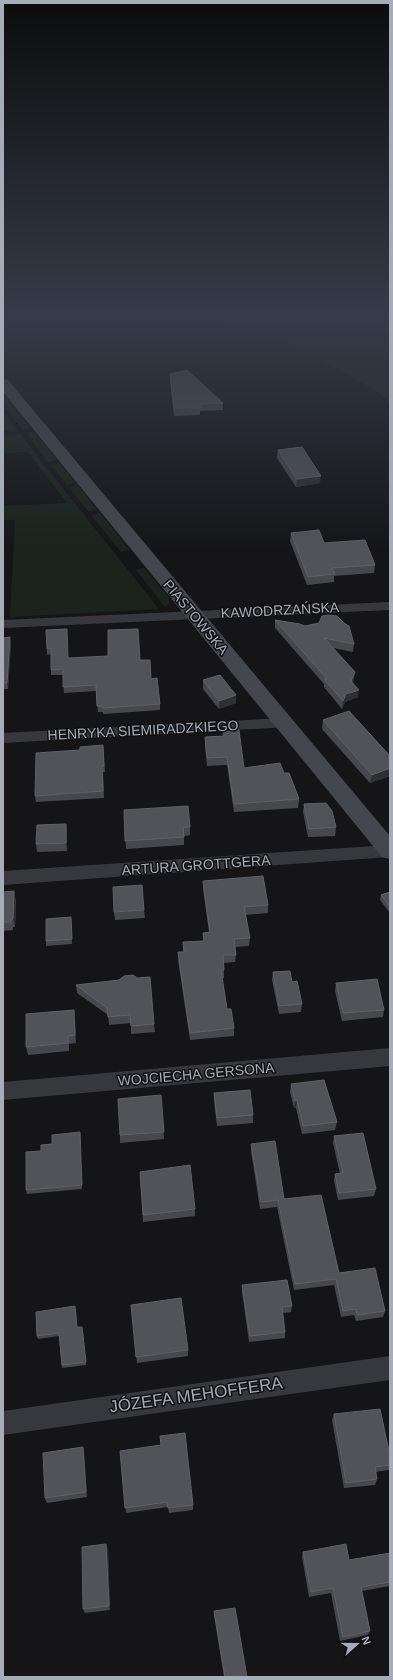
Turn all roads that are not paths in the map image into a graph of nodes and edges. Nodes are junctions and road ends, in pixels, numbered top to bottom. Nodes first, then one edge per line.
1 (12, 394) edge
2 (390, 606) edge
3 (193, 615) junction
4 (3, 624) edge
5 (284, 723) junction
6 (3, 738) edge
7 (390, 851) edge
8 (3, 878) edge
9 (390, 1057) edge
10 (3, 1091) edge
11 (390, 1368) edge
12 (3, 1423) edge

1 - 3 street, PIASTOWSKA
2 - 3 street, KAWODRZAŃSKA
3 - 4 street, KAWODRZAŃSKA
3 - 5 street, PIASTOWSKA
5 - 6 street, HENRYKA SIEMIRADZKIEGO
5 - 7 street, PIASTOWSKA
7 - 8 street, ARTURA GROTTGERA
9 - 10 street, WOJCIECHA GERSONA
11 - 12 street, JÓZEFA MEHOFFERA

